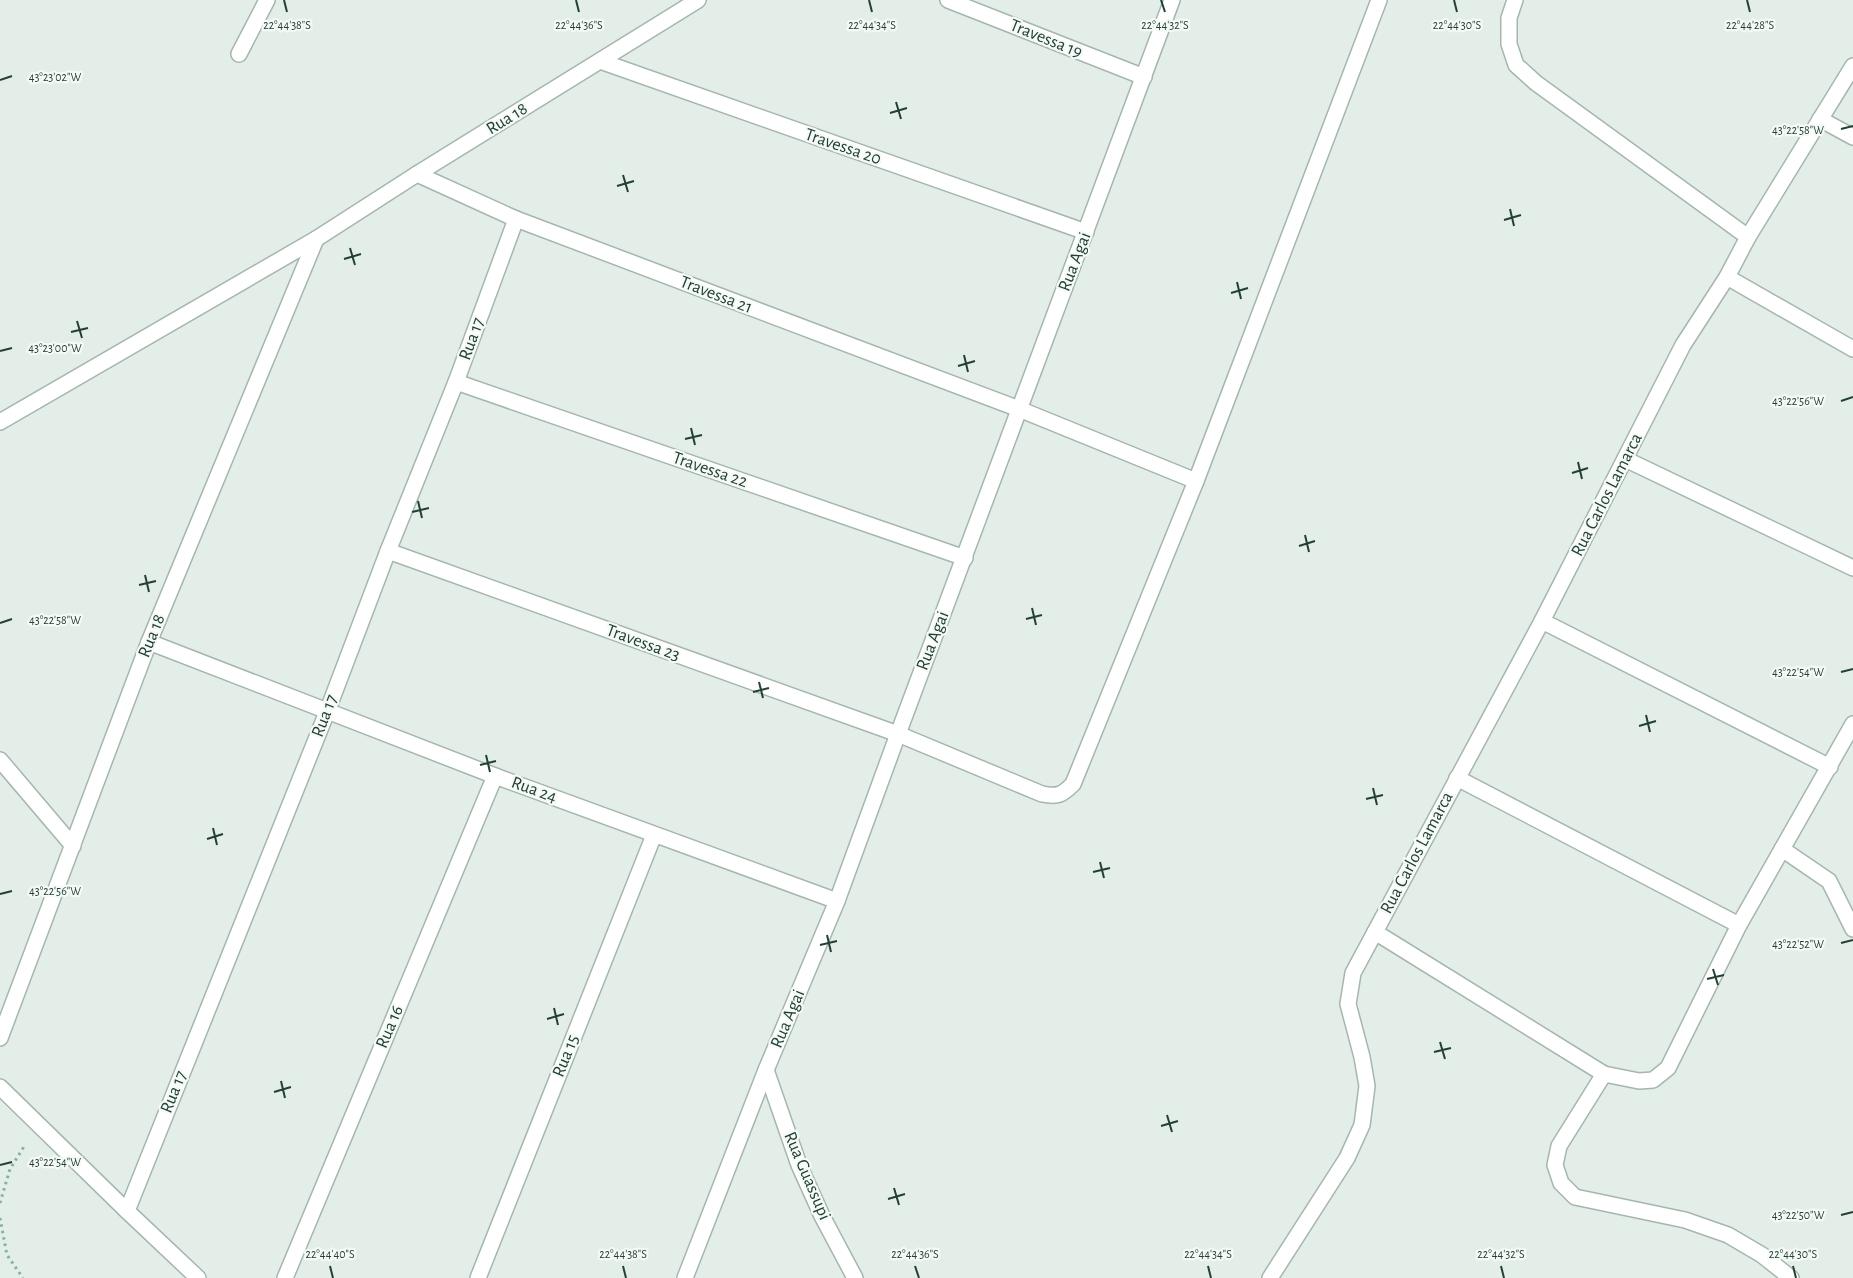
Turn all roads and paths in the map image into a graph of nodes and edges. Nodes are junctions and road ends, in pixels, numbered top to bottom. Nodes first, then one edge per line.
1 (267, 0) edge
2 (698, 0) edge
3 (948, 0) edge
4 (1172, 0) edge
5 (1379, 0) edge
6 (1516, 0) edge
7 (239, 54) dead end
8 (600, 61) junction
9 (1853, 66) edge
10 (1144, 77) junction
11 (1820, 119) junction
12 (1853, 137) edge
13 (416, 174) junction
14 (516, 219) junction
15 (1086, 232) junction
16 (1748, 236) junction
17 (316, 239) junction
18 (1727, 278) junction
19 (1853, 349) edge
20 (456, 382) junction
21 (1019, 409) junction
22 (0, 422) edge
23 (1625, 459) junction
24 (1196, 481) junction
25 (388, 551) junction
26 (964, 558) junction
27 (1853, 568) edge
28 (1542, 622) junction
29 (148, 642) junction
30 (327, 712) junction
31 (1853, 724) edge
32 (898, 734) junction
33 (0, 760) edge
34 (1830, 767) junction
35 (495, 776) junction
36 (1457, 778) junction
37 (654, 835) junction
38 (73, 846) junction
39 (1782, 849) junction
40 (837, 901) junction
41 (1739, 925) junction
42 (1853, 929) edge
43 (1375, 932) junction
44 (0, 1038) edge
45 (766, 1070) junction
46 (1604, 1074) junction
47 (0, 1087) edge
48 (38, 1125) junction
49 (0, 1203) edge
50 (126, 1211) junction
51 (0, 1218) edge
52 (22, 1278) edge
53 (198, 1278) edge
54 (285, 1278) edge
55 (478, 1278) edge
56 (685, 1278) edge
57 (855, 1278) edge
58 (1270, 1278) edge
59 (1791, 1278) edge

1 - 7 street
2 - 8 street, Rua 18
3 - 10 street, Travessa 19
4 - 10 street, Rua Agai
5 - 24 street, Travessa 23
6 - 16 street
8 - 13 street, Rua 18
8 - 15 street, Travessa 20
9 - 11 street, Rua Carlos Lamarca
10 - 15 street, Rua Agai
11 - 12 street
11 - 16 street, Rua Carlos Lamarca
13 - 14 street, Travessa 21
13 - 17 street, Rua 18
14 - 20 street, Rua 17
14 - 21 street, Travessa 21
15 - 21 street, Rua Agai
16 - 18 street, Rua Carlos Lamarca
17 - 22 street, Rua 18
17 - 29 street, Rua 18
18 - 19 street
18 - 23 street, Rua Carlos Lamarca
20 - 25 street, Rua 17
20 - 26 street, Travessa 22
21 - 24 street, Travessa 21
21 - 26 street, Rua Agai
23 - 27 street
23 - 28 street, Rua Carlos Lamarca
24 - 32 street, Travessa 23
25 - 30 street, Rua 17
25 - 32 street, Travessa 23
26 - 32 street, Rua Agai
28 - 34 street
28 - 36 street, Rua Carlos Lamarca
29 - 30 street, Rua 24
29 - 38 street, Rua 18
30 - 35 street, Rua 24
30 - 50 street, Rua 17
31 - 34 street
32 - 40 street, Rua Agai
33 - 38 street
34 - 39 street
35 - 37 street, Rua 24
35 - 54 street, Rua 16
36 - 41 street
36 - 43 street, Rua Carlos Lamarca
37 - 40 street, Rua 24
37 - 55 street, Rua 15
38 - 44 street, Rua 18
39 - 41 street
39 - 42 street
40 - 45 street, Rua Agai
41 - 46 street
43 - 46 street
43 - 58 street, Rua Carlos Lamarca
45 - 56 street, Rua Agai
45 - 57 street, Rua Guassupi
46 - 59 street
47 - 48 street
48 - 49 path
48 - 50 street
50 - 53 street
51 - 52 path

